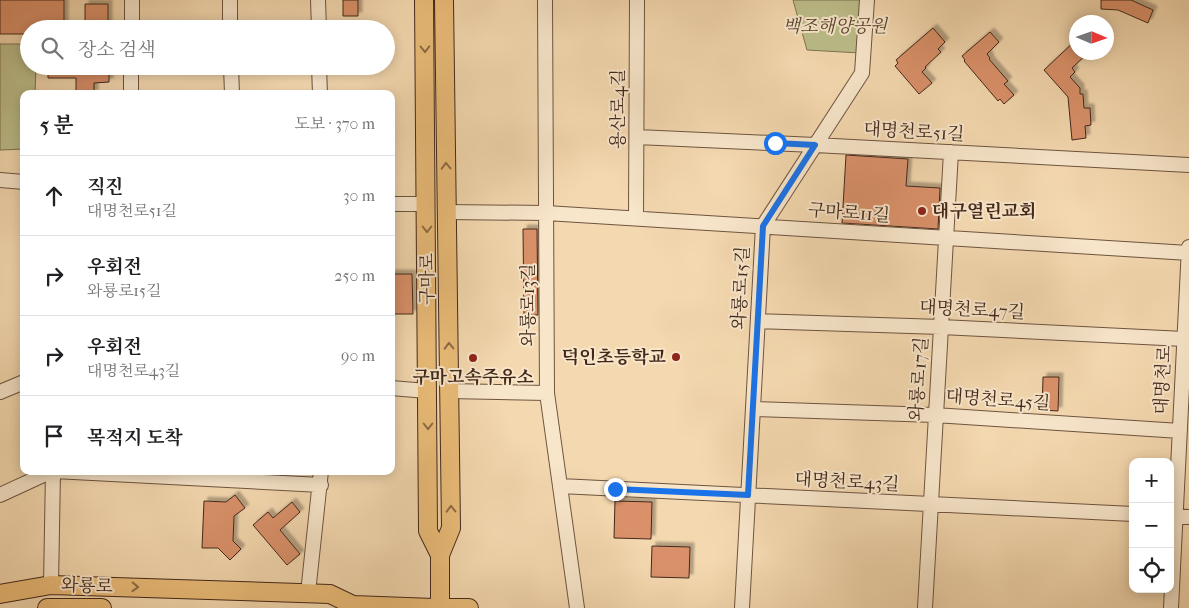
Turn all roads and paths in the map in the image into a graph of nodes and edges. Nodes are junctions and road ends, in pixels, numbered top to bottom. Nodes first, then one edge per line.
1 (132, 0) edge
2 (230, 0) edge
3 (318, 0) edge
4 (424, 0) edge
5 (444, 0) edge
6 (545, 0) edge
7 (637, 0) edge
8 (867, 0) edge
9 (132, 20) edge
10 (230, 20) edge
11 (319, 20) edge
12 (131, 75) edge
13 (231, 75) edge
14 (319, 75) edge
15 (131, 90) edge
16 (232, 90) edge
17 (320, 90) edge
18 (636, 137) junction
19 (815, 145) junction
20 (951, 152) junction
21 (1189, 165) edge
22 (0, 180) edge
23 (20, 182) edge
24 (395, 204) edge
25 (427, 204) junction
26 (446, 212) junction
27 (546, 212) junction
28 (636, 218) junction
29 (763, 226) junction
30 (946, 238) junction
31 (1189, 247) edge
32 (1189, 253) edge
33 (758, 320) junction
34 (941, 327) junction
35 (1184, 339) junction
36 (20, 384) edge
37 (395, 388) edge
38 (427, 391) junction
39 (449, 391) junction
40 (0, 392) edge
41 (547, 393) junction
42 (753, 408) junction
43 (935, 415) junction
44 (1180, 431) junction
45 (44, 475) edge
46 (53, 475) edge
47 (206, 475) edge
48 (321, 478) edge
49 (560, 486) junction
50 (0, 495) edge
51 (748, 495) junction
52 (931, 505) junction
53 (1129, 514) edge
54 (1178, 516) edge
55 (440, 555) junction
56 (51, 585) junction
57 (308, 593) junction
58 (0, 594) edge
59 (349, 606) edge
60 (51, 608) edge
61 (102, 608) edge
62 (434, 608) edge
63 (440, 608) edge
64 (444, 608) edge
65 (469, 608) edge
66 (577, 608) edge
67 (742, 608) edge
68 (925, 608) edge
69 (1171, 608) edge

1 - 9 street
2 - 10 street
3 - 11 street
4 -> 25 main road, 구마로
26 -> 5 main road, 구마로
6 - 27 street, 와룡로13길
7 - 18 street, 용산로4길
8 - 19 street, 와룡로15길
12 - 15 street
13 - 16 street
14 - 17 street
18 - 19 street, 대명천로51길
18 - 28 street, 용산로4길
19 - 20 street, 대명천로51길
19 - 29 street, 와룡로15길
20 - 21 street, 대명천로51길
20 - 30 street, 와룡로17길
22 - 23 street
24 - 25 street
25 -> 38 main road, 구마로
26 - 27 street, 구마로11길
39 -> 26 main road, 구마로
27 - 28 street, 구마로11길
27 - 41 street, 와룡로13길
28 - 29 street, 구마로11길
29 - 30 street, 구마로11길
29 - 33 street, 와룡로15길
30 - 32 street, 구마로11길
30 - 34 street, 와룡로17길
31 - 32 street, 대명천로
32 - 35 street, 대명천로
33 - 34 street, 대명천로47길
33 - 42 street, 와룡로15길
34 - 35 street, 대명천로47길
34 - 43 street, 와룡로17길
35 - 44 street, 대명천로
36 - 40 street
37 - 38 street
38 -> 55 main road, 구마로
39 - 41 street
55 -> 39 main road, 구마로
41 - 49 street, 와룡로13길
42 - 43 street, 대명천로45길
42 - 51 street, 와룡로15길
43 - 44 street, 대명천로45길
43 - 52 street, 와룡로17길
44 - 54 street, 대명천로
45 - 50 street
46 - 56 street
47 - 48 street
48 - 57 street
49 - 51 street, 대명천로43길
49 - 66 street, 와룡로13길
51 - 52 street, 대명천로43길
51 - 67 street, 와룡로15길
52 - 53 street, 대명천로43길
52 - 68 street, 와룡로17길
54 - 69 street, 대명천로
55 - 63 main road, 구마로
56 -> 57 main road, 와룡로
56 - 58 main road, 와룡로
57 - 59 main road, 와룡로
59 - 62 main road, 와룡로
60 - 61 main road, 와룡로
64 - 65 main road

